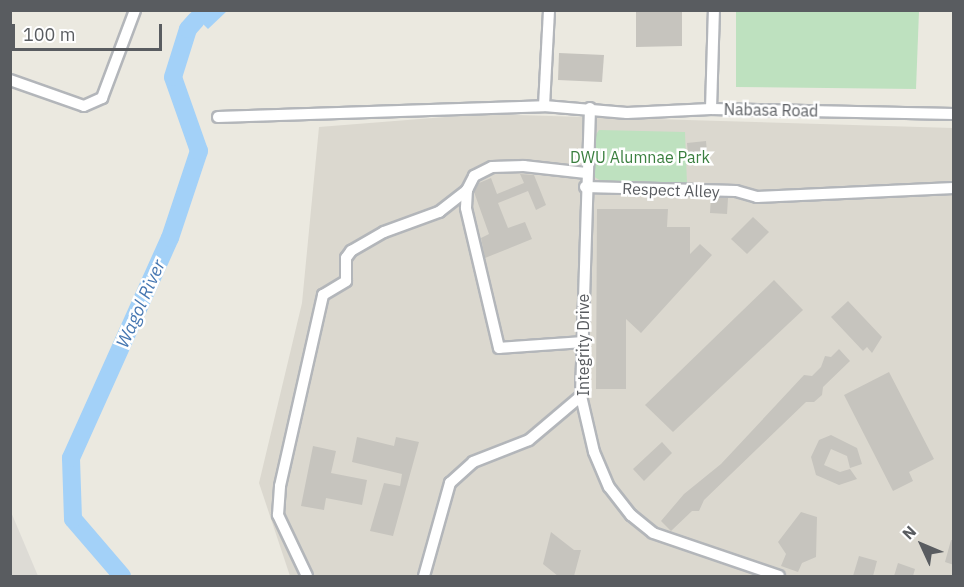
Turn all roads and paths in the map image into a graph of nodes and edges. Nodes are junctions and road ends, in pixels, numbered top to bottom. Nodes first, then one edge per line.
1 (135, 10) edge
2 (549, 10) edge
3 (714, 10) edge
4 (10, 80) edge
5 (544, 106) junction
6 (590, 108) junction
7 (711, 109) junction
8 (954, 114) edge
9 (218, 117) dead end
10 (586, 173) junction
11 (585, 187) junction
12 (954, 188) edge
13 (467, 190) junction
14 (582, 342) junction
15 (581, 396) junction
16 (307, 576) edge
17 (424, 576) edge
18 (779, 576) edge

1 - 4 street
2 - 5 street
3 - 7 street
5 - 6 street, Nabasa Road
5 - 9 street, Nabasa Road
6 - 7 street, Nabasa Road
6 - 10 street, Integrity Drive
7 - 8 street, Nabasa Road
10 - 11 street, Integrity Drive
10 - 13 street
11 - 12 street, Respect Alley
11 - 14 street, Integrity Drive
13 - 14 street
13 - 16 street
14 - 15 street, Integrity Drive
15 - 17 street
15 - 18 street, Integrity Drive

